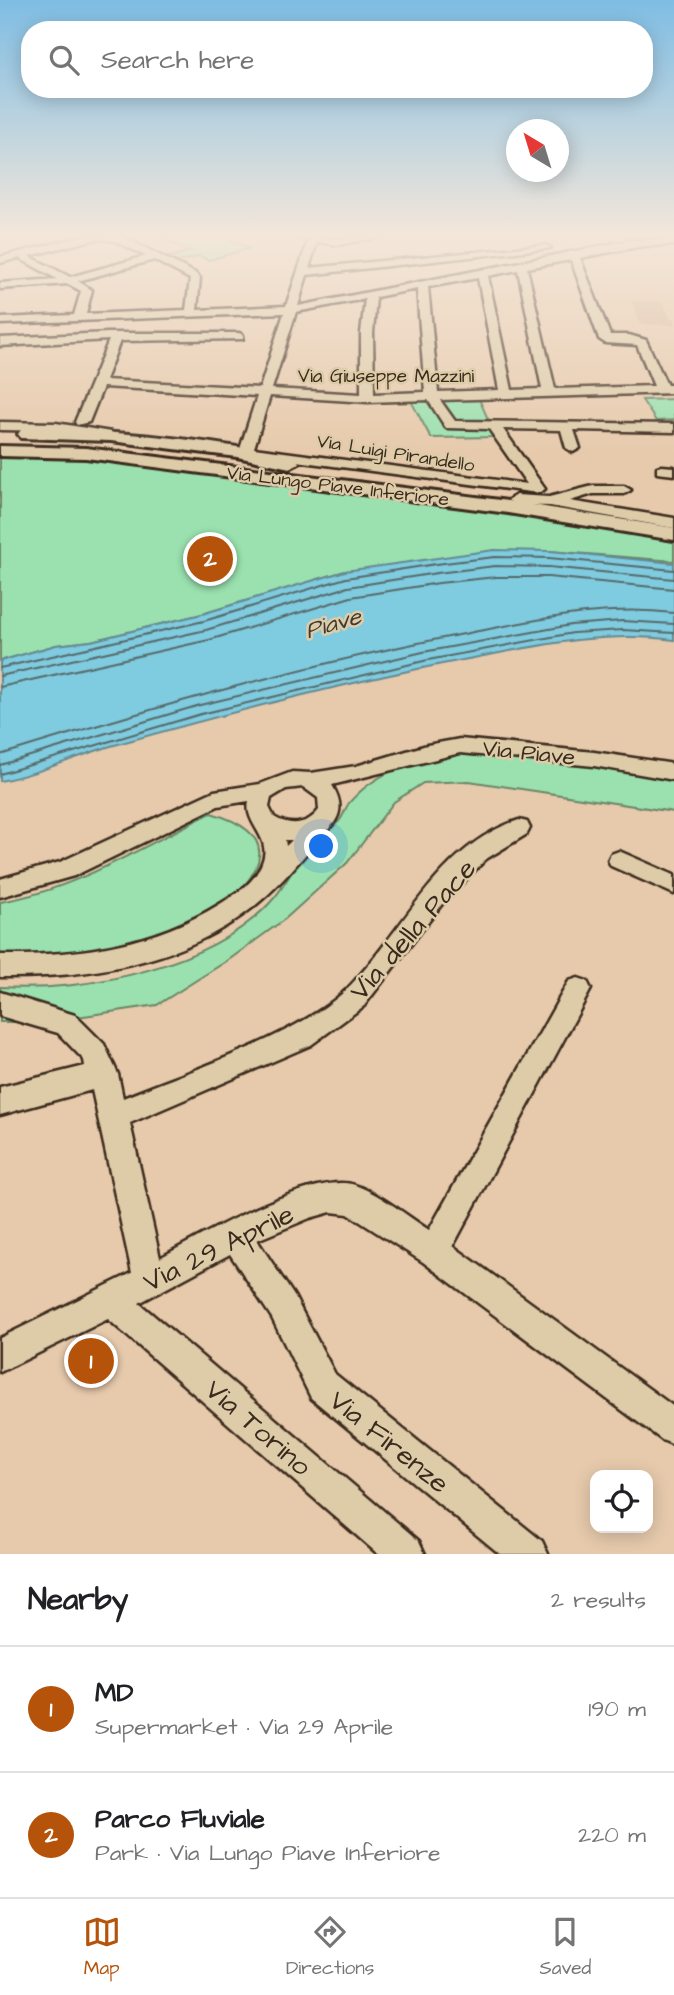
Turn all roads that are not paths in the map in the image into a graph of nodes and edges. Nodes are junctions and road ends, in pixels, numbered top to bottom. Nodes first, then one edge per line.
1 (82, 309) edge
2 (192, 309) edge
3 (290, 309) joint
4 (370, 309) edge
5 (424, 309) edge
6 (491, 309) edge
7 (531, 309) edge
8 (594, 309) edge
9 (191, 314) junction
10 (111, 316) junction
11 (79, 318) junction
12 (0, 321) edge
13 (112, 337) junction
14 (239, 337) dead end
15 (0, 342) edge
16 (99, 383) junction
17 (668, 389) edge
18 (549, 391) junction
19 (263, 392) junction
20 (506, 394) junction
21 (432, 397) junction
22 (368, 398) junction
23 (493, 425) junction
24 (566, 425) junction
25 (0, 426) edge
26 (24, 426) junction
27 (674, 428) edge
28 (61, 433) junction
29 (111, 436) junction
30 (0, 437) edge
31 (573, 448) dead end
32 (246, 450) junction
33 (0, 451) edge
34 (538, 489) junction
35 (624, 491) dead end
36 (471, 498) junction
37 (550, 502) junction
38 (508, 506) junction
39 (674, 523) edge
40 (674, 534) edge
41 (385, 765) junction
42 (674, 772) edge
43 (311, 781) junction
44 (264, 791) junction
45 (330, 802) junction
46 (195, 807) junction
47 (266, 821) junction
48 (315, 827) junction
49 (519, 828) dead end
50 (619, 860) dead end
51 (674, 885) edge
52 (0, 888) edge
53 (261, 889) junction
54 (0, 966) edge
55 (578, 989) dead end
56 (0, 1004) edge
57 (104, 1074) junction
58 (0, 1101) edge
59 (114, 1116) junction
60 (235, 1234) junction
61 (434, 1251) junction
62 (149, 1280) junction
63 (111, 1301) junction
64 (0, 1354) edge
65 (674, 1428) edge
66 (406, 1554) edge
67 (529, 1554) edge

1 - 11 street
2 - 9 street
3 - 9 street
3 - 19 street
4 - 22 street
5 - 21 street
6 - 20 street
7 - 18 street
8 - 17 street
9 - 10 street
10 - 11 street
10 - 13 street
11 - 12 street
13 - 14 street
13 - 15 street
13 - 16 street
16 - 19 street, Via Giuseppe Mazzini
16 - 26 street
17 - 18 street, Via Giuseppe Mazzini
18 - 20 street, Via Giuseppe Mazzini
19 - 22 street, Via Giuseppe Mazzini
19 - 32 street
20 - 21 street, Via Giuseppe Mazzini
21 - 22 street, Via Giuseppe Mazzini
21 - 23 street, Via Luigi Pirandello
23 - 24 street
23 - 34 street, Via Luigi Pirandello
24 - 27 street
24 - 31 street
25 - 26 street
26 - 28 street
26 - 29 street
28 - 29 main road
28 - 30 main road
29 - 32 main road
32 - 34 street, Via Luigi Pirandello
32 - 36 main road
33 - 38 main road, Via Lungo Piave Inferiore
34 - 37 street, Via Luigi Pirandello
35 - 37 street, Via Luigi Pirandello
36 - 37 street, Via Luigi Pirandello
36 - 38 main road
37 - 39 street, Via Luigi Pirandello
38 - 40 main road, Via Lungo Piave Inferiore
41 - 42 street, Via Piave
41 - 43 street, Via Piave
41 - 45 street, Via Piave
43 - 44 street
43 - 45 street
44 - 46 street
44 - 47 street
45 - 48 street
46 - 47 street
46 - 52 street
47 - 48 street
47 - 53 street
48 - 53 street
49 - 59 street, Via della Pace
50 - 51 street
53 - 54 street
55 - 61 street
56 - 57 street
57 - 58 street
57 - 59 street
59 - 62 street
60 - 61 street, Via 29 Aprile
60 - 62 street, Via 29 Aprile
60 - 67 street, Via Firenze
61 - 65 street, Via 29 Aprile
62 - 63 street, Via 29 Aprile
63 - 64 street, Via 29 Aprile
63 - 66 street, Via Torino

